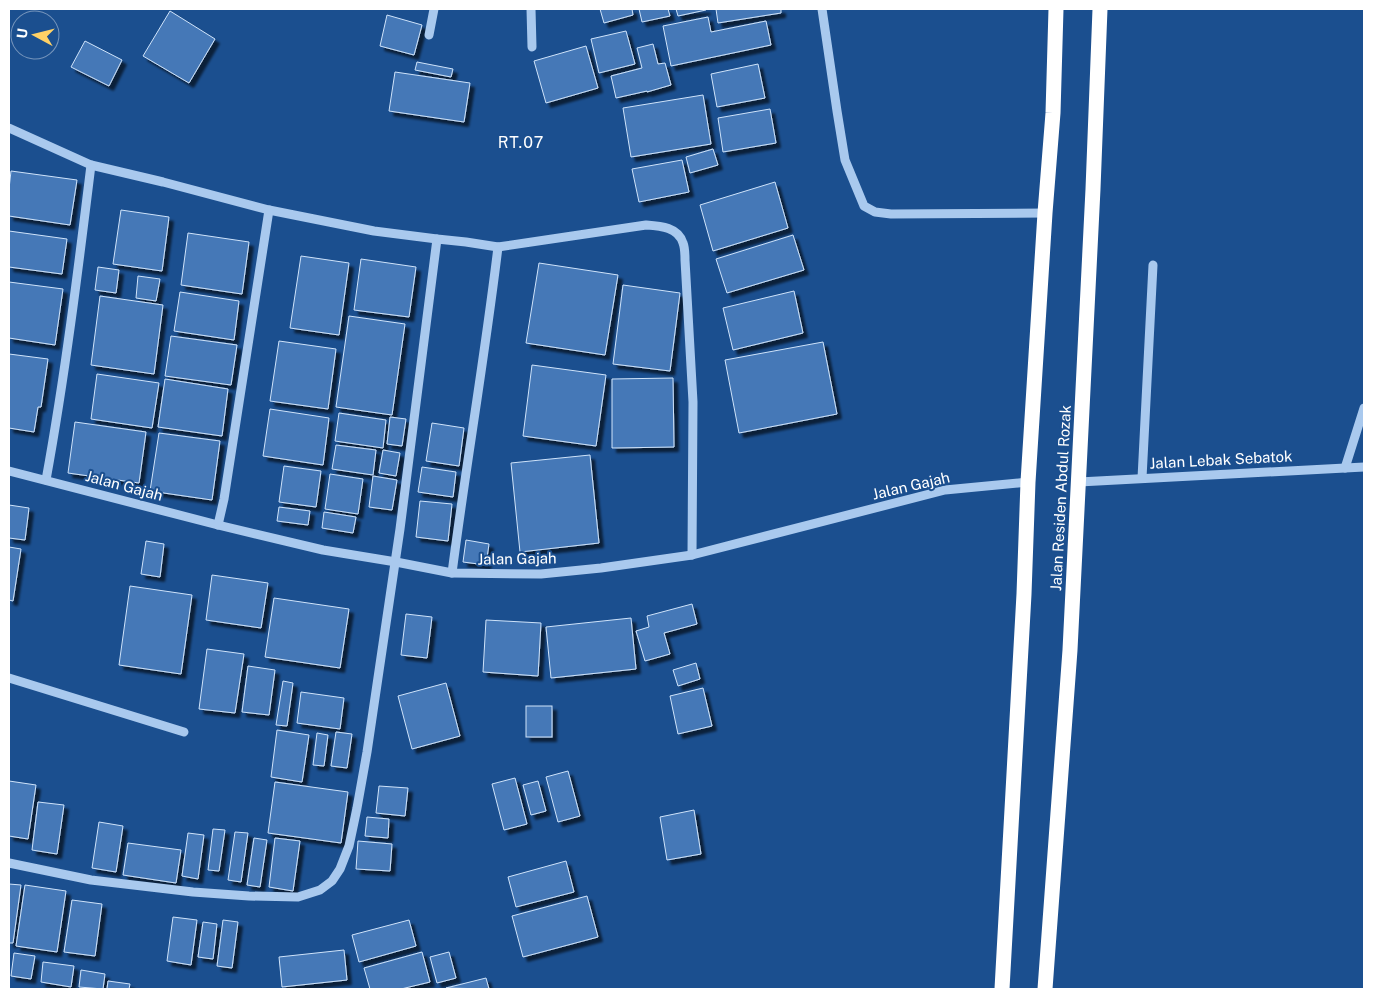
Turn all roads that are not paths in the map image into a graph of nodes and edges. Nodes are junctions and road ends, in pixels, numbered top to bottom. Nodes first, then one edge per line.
1 (434, 9) edge
2 (531, 9) edge
3 (822, 9) edge
4 (1056, 9) edge
5 (1100, 9) edge
6 (429, 35) dead end
7 (532, 47) dead end
8 (9, 128) edge
9 (91, 166) junction
10 (269, 210) junction
11 (1045, 214) junction
12 (436, 240) junction
13 (498, 247) junction
14 (1152, 265) dead end
15 (1364, 408) edge
16 (1364, 467) edge
17 (1345, 468) junction
18 (9, 471) edge
19 (1142, 478) junction
20 (46, 480) junction
21 (1028, 482) junction
22 (1079, 482) junction
23 (218, 525) junction
24 (692, 555) junction
25 (396, 562) junction
26 (452, 574) junction
27 (9, 678) edge
28 (184, 732) dead end
29 (9, 863) edge
30 (1002, 989) edge
31 (1045, 989) edge

1 - 6 street
2 - 7 street
3 - 11 street
4 - 11 highway
5 - 22 highway, Jalan Residen Abdul Rozak
8 - 9 street
9 - 10 street
9 - 20 street
10 - 12 street
10 - 23 street
11 - 21 highway
12 - 13 street
12 - 25 street
13 - 24 street
13 - 26 street
14 - 19 street
15 - 17 street
16 - 17 street, Jalan Lebak Sebatok
17 - 19 street, Jalan Lebak Sebatok
18 - 20 street, Jalan Gajah
19 - 22 street, Jalan Lebak Sebatok
20 - 23 street, Jalan Gajah
21 - 24 street, Jalan Gajah
21 - 30 highway
22 - 31 highway, Jalan Residen Abdul Rozak
23 - 25 street, Jalan Gajah
24 - 26 street, Jalan Gajah
25 - 26 street, Jalan Gajah
25 - 29 street
27 - 28 street

